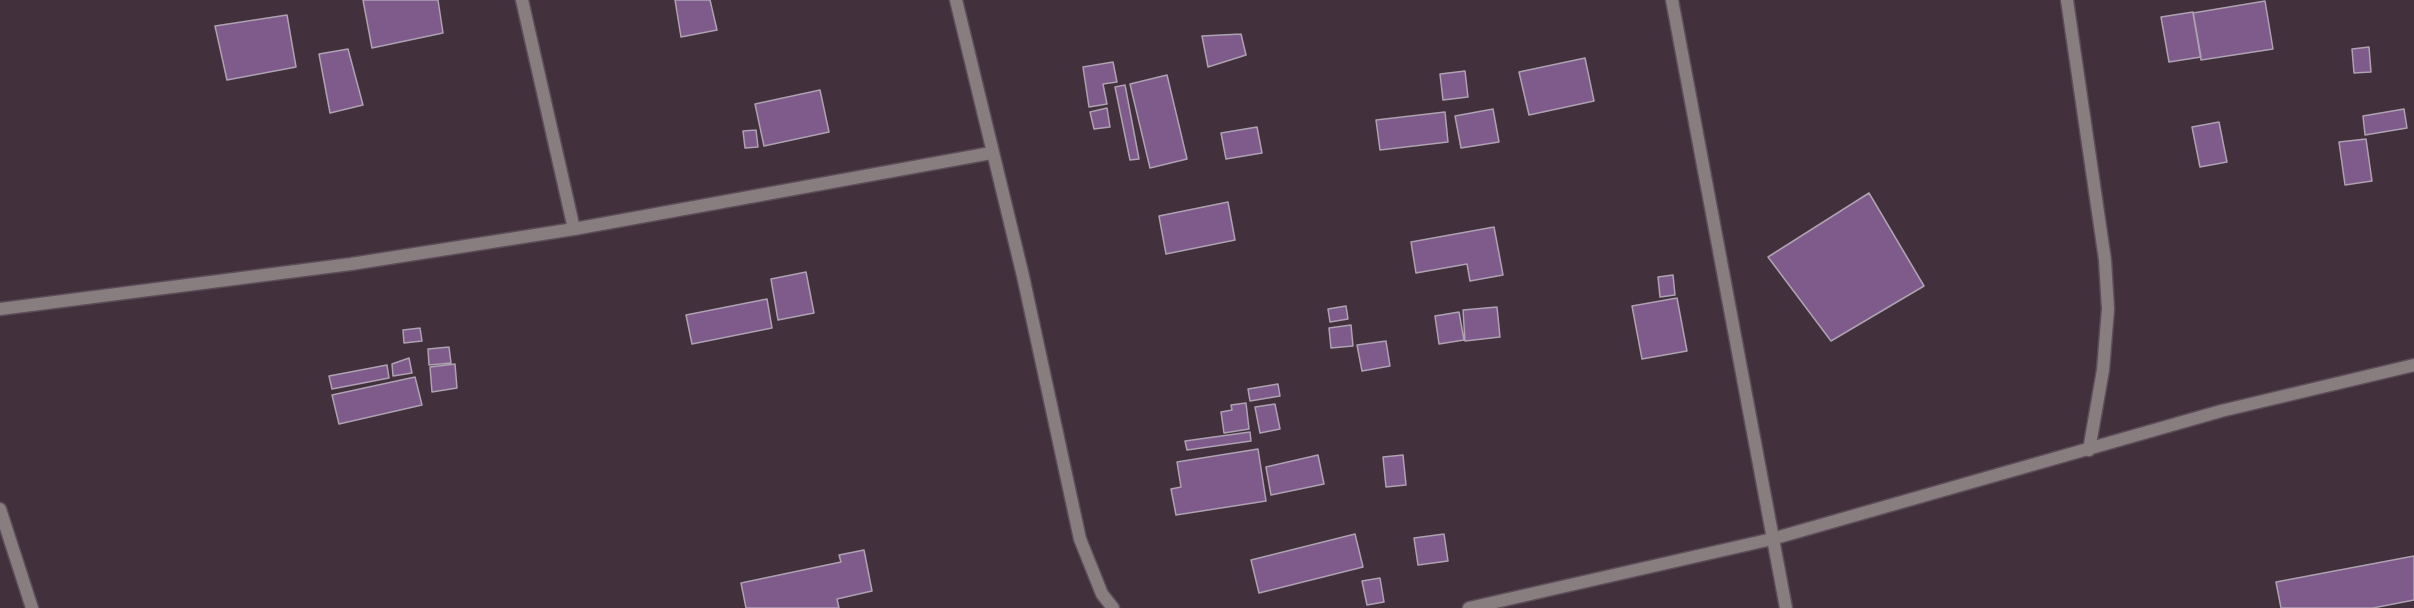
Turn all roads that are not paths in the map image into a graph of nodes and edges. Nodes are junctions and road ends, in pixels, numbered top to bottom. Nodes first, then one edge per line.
1 (522, 0) edge
2 (956, 0) edge
3 (1672, 0) edge
4 (2067, 0) edge
5 (991, 153) junction
6 (574, 229) junction
7 (0, 309) edge
8 (2414, 365) edge
9 (2089, 450) junction
10 (0, 509) edge
11 (1772, 539) junction
12 (32, 608) edge
13 (1113, 608) edge
14 (1469, 608) edge
15 (1786, 608) edge

1 - 6 street
2 - 5 street
3 - 11 street
4 - 9 street
5 - 6 street
5 - 13 street
6 - 7 street
8 - 9 street
9 - 11 street
10 - 12 street
11 - 14 street
11 - 15 street

